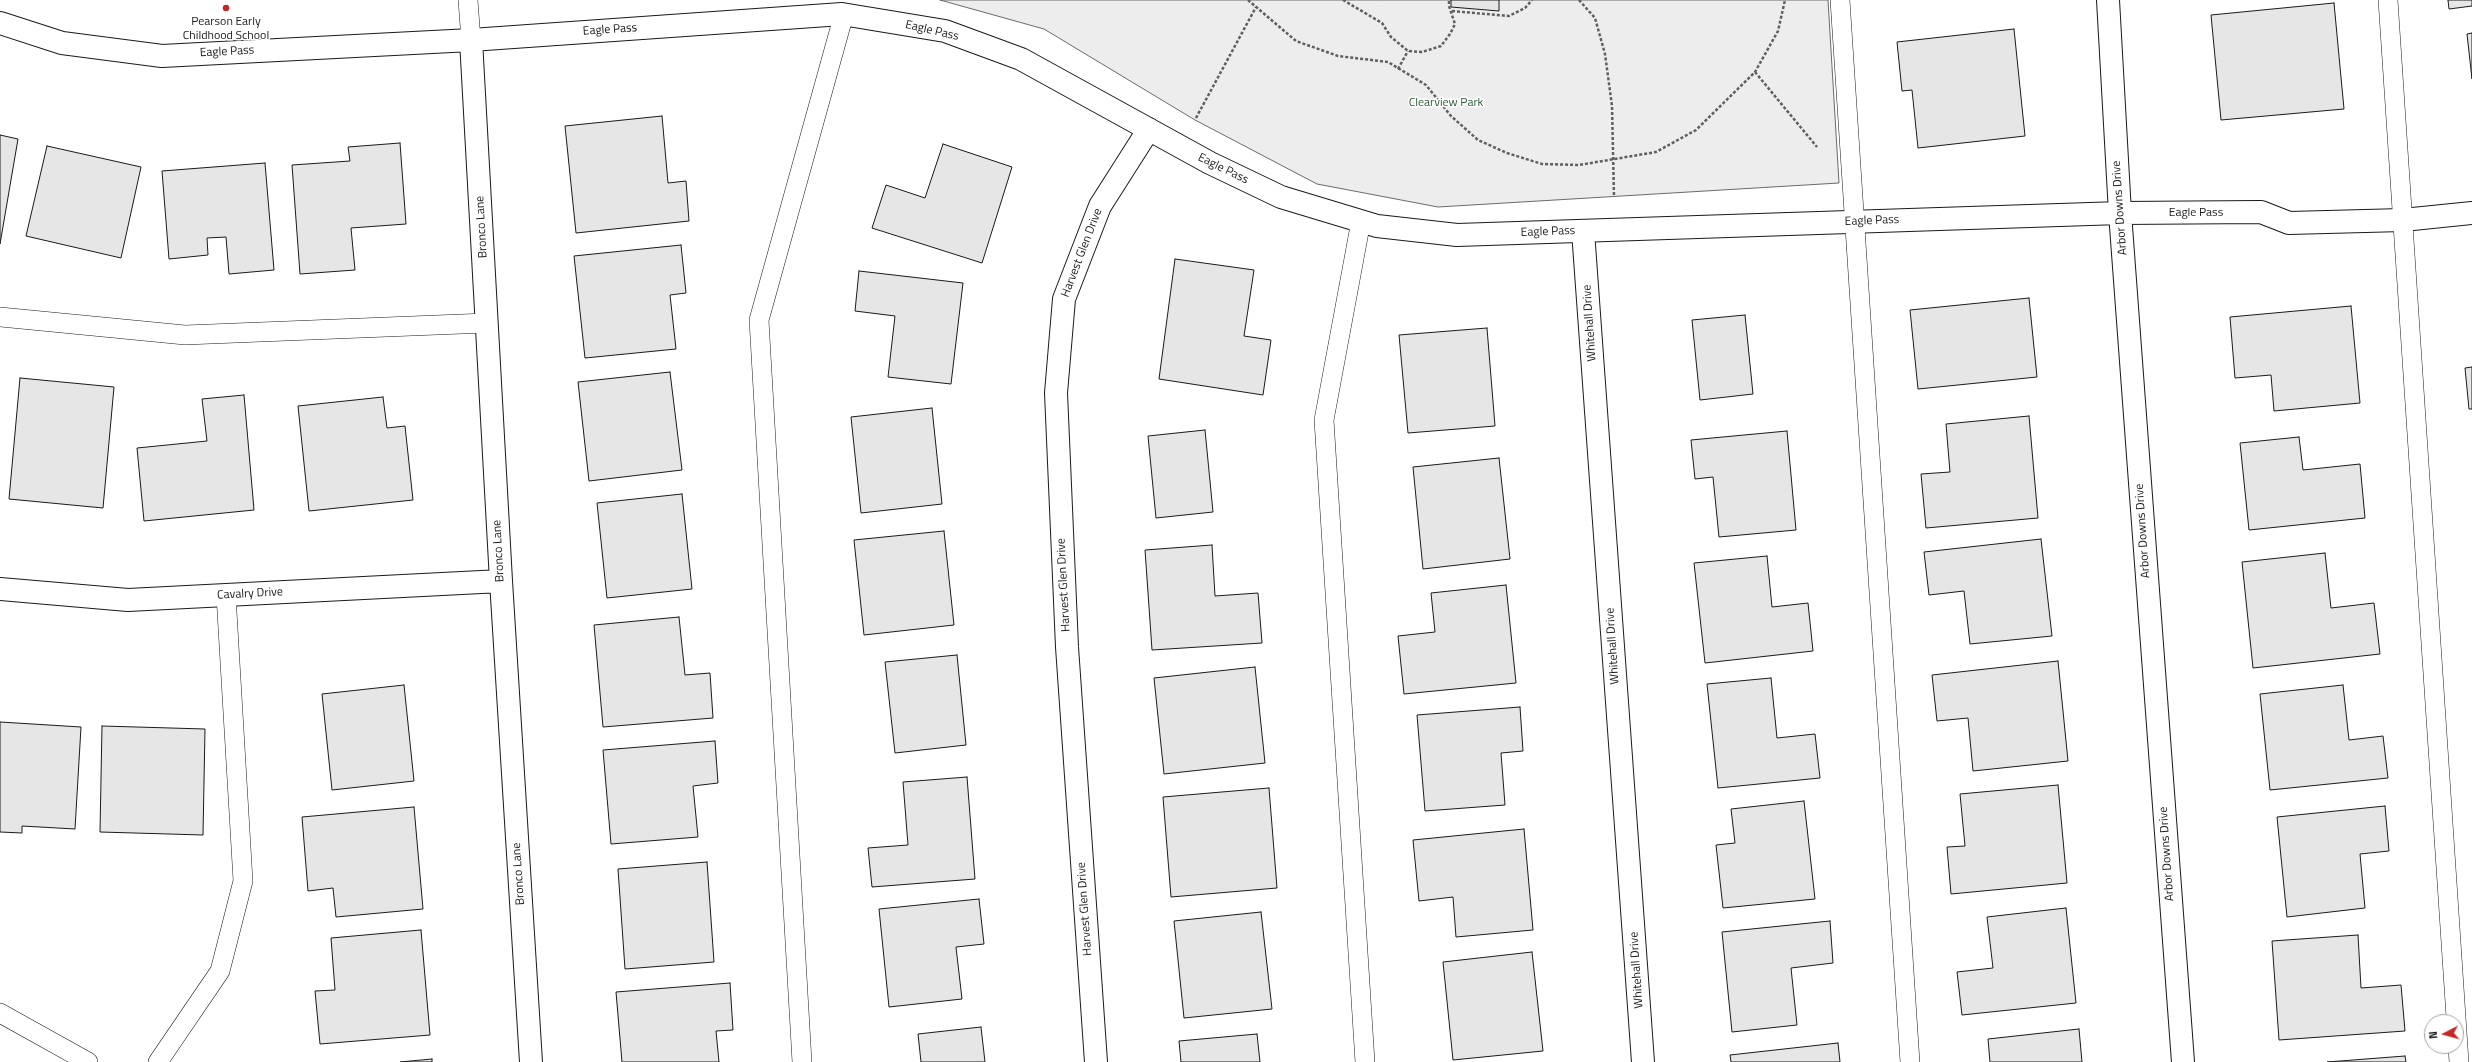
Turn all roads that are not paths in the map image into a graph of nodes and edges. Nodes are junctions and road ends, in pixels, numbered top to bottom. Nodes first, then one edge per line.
1 (468, 0) edge
2 (1840, 0) edge
3 (2108, 0) edge
4 (2388, 0) edge
5 (844, 14) junction
6 (0, 24) edge
7 (472, 40) junction
8 (1149, 129) junction
9 (2120, 213) junction
10 (2472, 213) edge
11 (2404, 220) junction
12 (1361, 221) junction
13 (1853, 222) junction
14 (1583, 231) junction
15 (0, 316) edge
16 (487, 323) junction
17 (501, 581) junction
18 (0, 589) edge
19 (226, 595) junction
20 (0, 1013) edge
21 (88, 1062) edge
22 (158, 1062) edge
23 (531, 1062) edge
24 (802, 1062) edge
25 (1096, 1062) edge
26 (1365, 1062) edge
27 (1643, 1062) edge
28 (1910, 1062) edge
29 (2183, 1062) edge
30 (2459, 1062) edge

1 - 7 lane
2 - 13 lane
3 - 9 street, Arbor Downs Drive
4 - 11 lane
5 - 7 street, Eagle Pass
5 - 8 street, Eagle Pass
5 - 24 lane
6 - 7 street, Eagle Pass
7 - 16 street, Bronco Lane
8 - 12 street, Eagle Pass
8 - 25 street, Harvest Glen Drive
9 - 11 street, Eagle Pass
9 - 13 street, Eagle Pass
9 - 29 street, Arbor Downs Drive
10 - 11 street, Eagle Pass
11 - 30 lane
12 - 14 street, Eagle Pass
12 - 26 lane
13 - 14 street, Eagle Pass
13 - 28 lane
14 - 27 street, Whitehall Drive
15 - 16 lane
16 - 17 street, Bronco Lane
17 - 19 street, Cavalry Drive
17 - 23 street, Bronco Lane
18 - 19 street, Cavalry Drive
19 - 22 lane
20 - 21 lane

